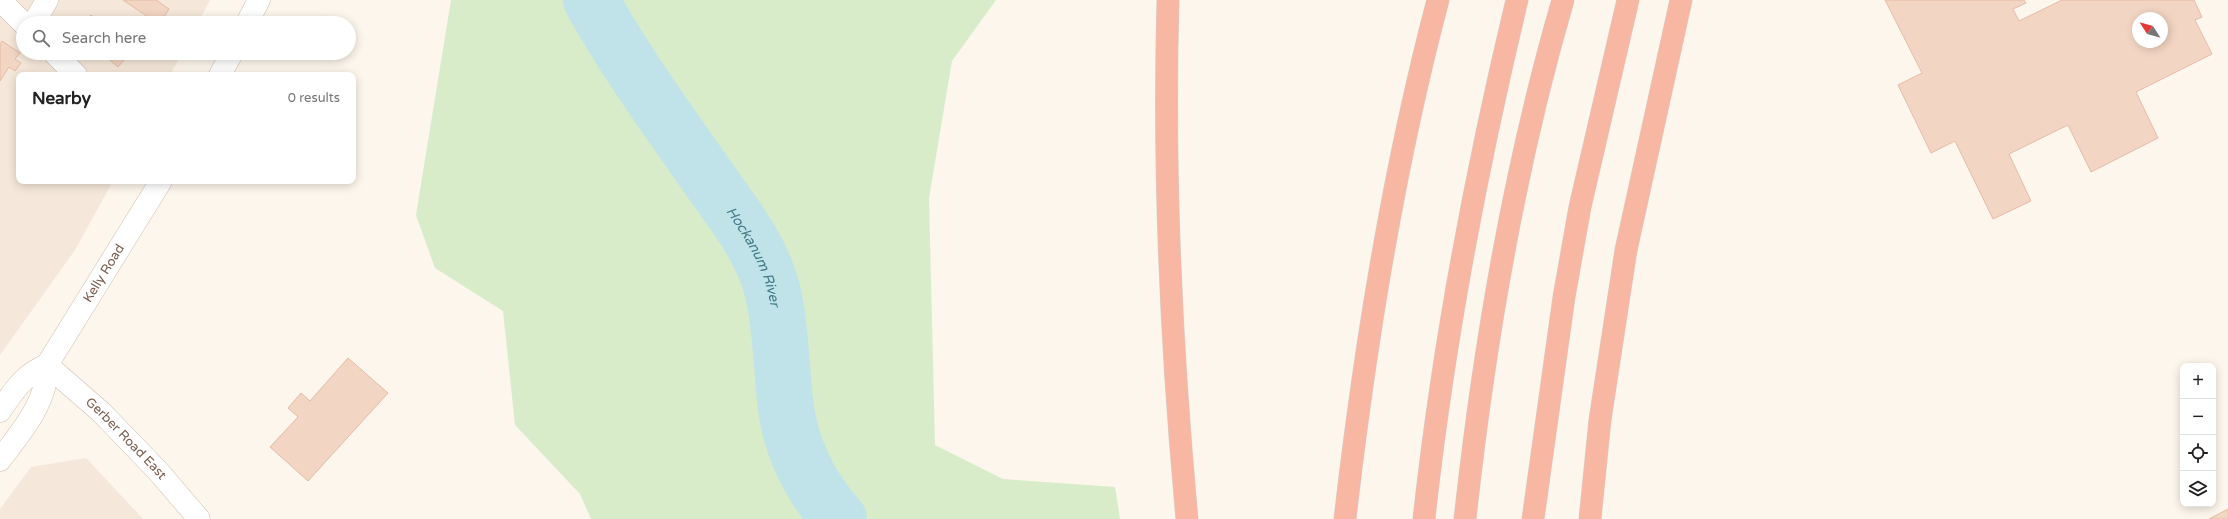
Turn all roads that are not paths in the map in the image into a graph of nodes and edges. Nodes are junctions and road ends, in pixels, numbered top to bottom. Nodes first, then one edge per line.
1 (0, 0) edge
2 (47, 0) edge
3 (259, 0) edge
4 (1168, 0) edge
5 (1438, 0) edge
6 (1517, 0) edge
7 (1563, 0) edge
8 (1628, 0) edge
9 (1681, 0) edge
10 (16, 16) edge
11 (38, 16) edge
12 (251, 16) edge
13 (61, 60) edge
14 (228, 60) edge
15 (73, 72) edge
16 (222, 72) edge
17 (159, 184) edge
18 (47, 365) junction
19 (0, 411) edge
20 (0, 460) edge
21 (198, 519) edge
22 (1187, 519) edge
23 (1345, 519) edge
24 (1424, 519) edge
25 (1466, 519) edge
26 (1533, 519) edge
27 (1590, 519) edge

1 - 10 street
2 - 11 street
3 - 12 street
4 - 22 highway
5 - 23 highway
6 - 24 highway
7 - 25 highway
8 - 26 highway
9 - 27 highway
13 - 15 street
14 - 16 street
17 - 18 street, Kelly Road
18 - 19 street, Kelly Road
18 - 20 street, Kelly Road
18 - 21 street, Gerber Road East

